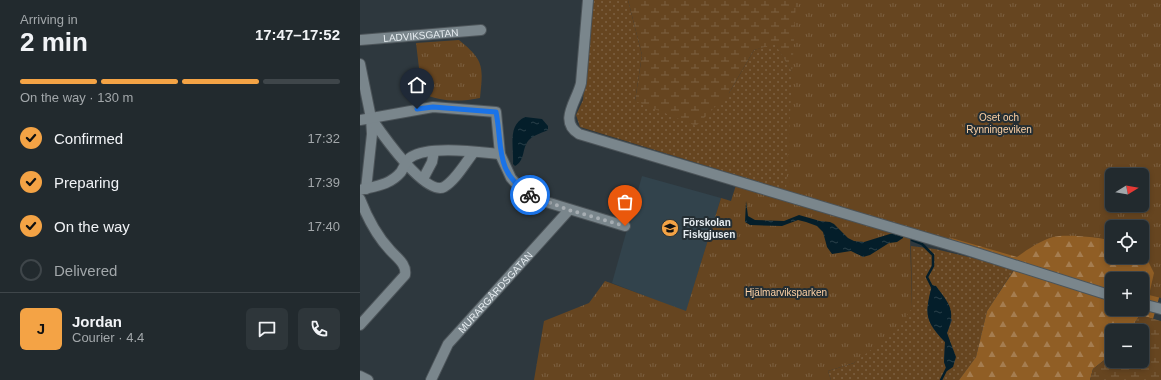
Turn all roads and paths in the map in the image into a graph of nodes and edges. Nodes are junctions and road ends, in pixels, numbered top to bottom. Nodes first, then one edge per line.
1 (588, 0) edge
2 (481, 30) dead end
3 (360, 40) edge
4 (360, 64) edge
5 (371, 118) junction
6 (360, 120) edge
7 (434, 151) junction
8 (474, 152) junction
9 (500, 154) junction
10 (406, 164) junction
11 (423, 179) junction
12 (363, 189) edge
13 (360, 199) edge
14 (569, 210) junction
15 (625, 226) dead end
16 (1105, 294) edge
17 (1149, 306) edge
18 (1161, 309) edge
19 (360, 325) edge
20 (360, 376) edge
21 (368, 380) edge
22 (431, 380) edge

1 - 16 street
2 - 3 street, LADVIKSGATAN
4 - 5 street
5 - 6 street
5 - 9 street
5 - 10 street
5 - 12 street
7 - 8 street
7 - 10 street
7 - 11 street
8 - 9 street
8 - 11 street
9 - 14 street
10 - 11 street
10 - 12 street
13 - 19 street
14 - 15 street
14 - 22 street, MURARGÅRDSGATAN
17 - 18 street
20 - 21 street

